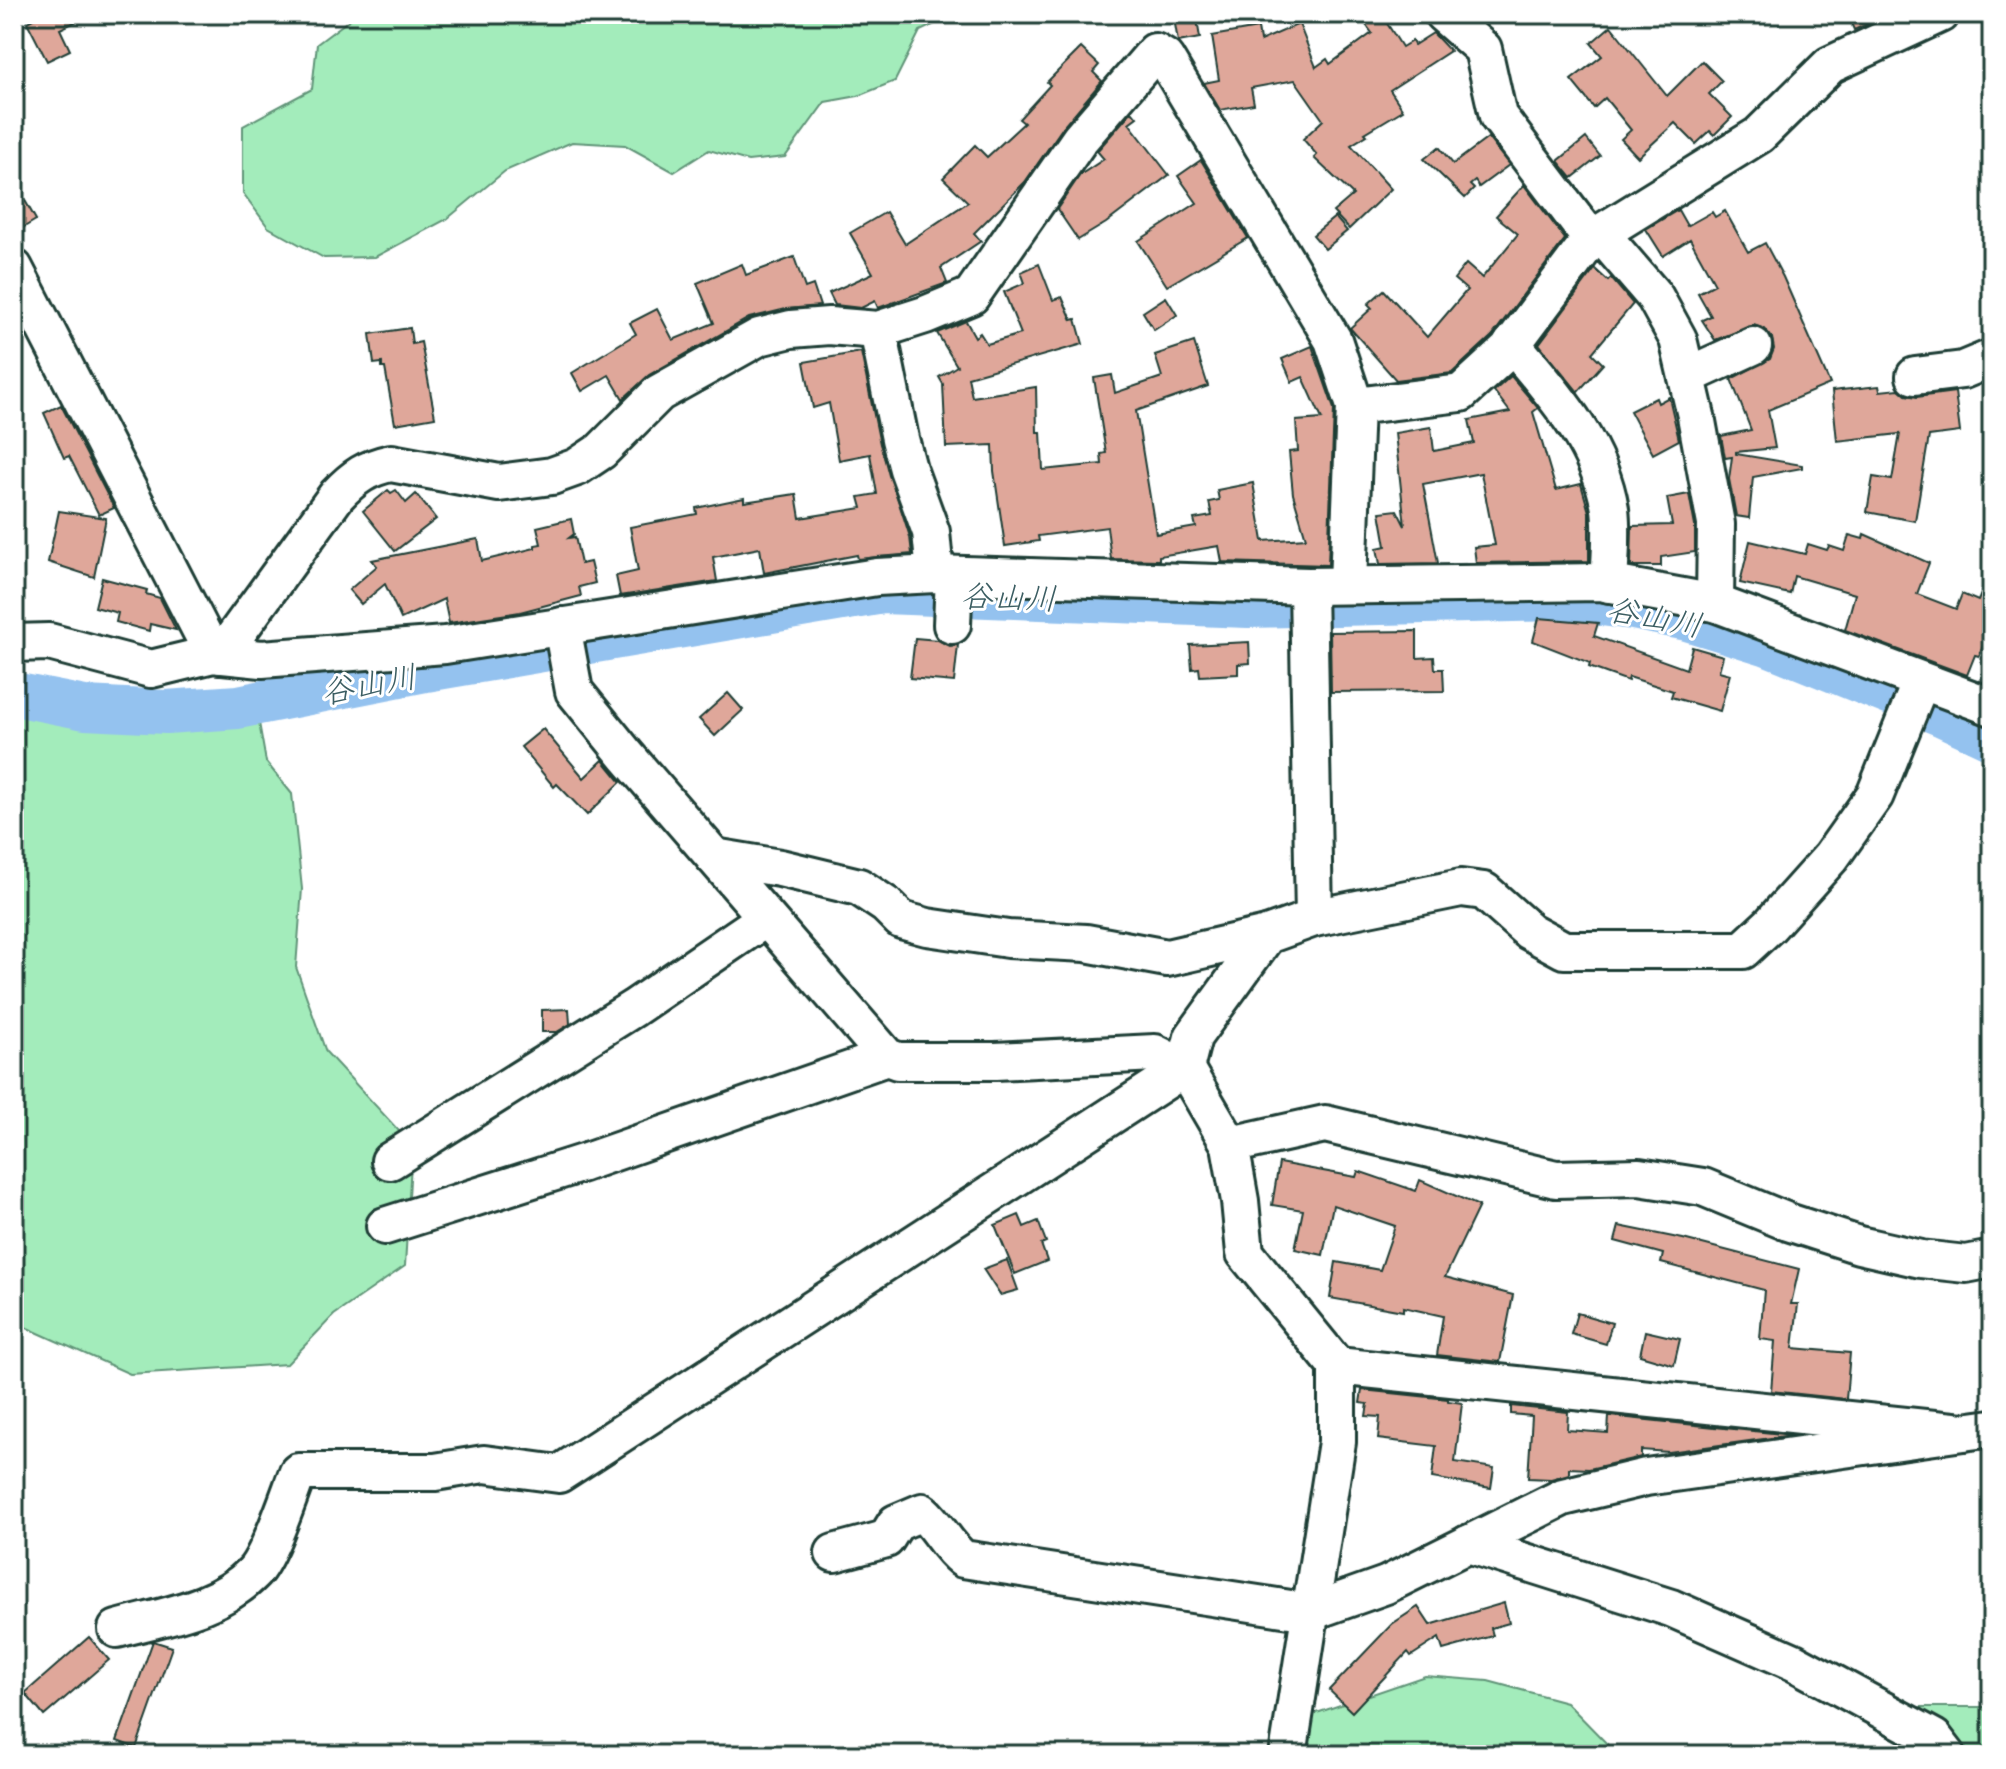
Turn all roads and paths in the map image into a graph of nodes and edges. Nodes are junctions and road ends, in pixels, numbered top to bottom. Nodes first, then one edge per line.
1 (1443, 14) edge
2 (1940, 14) edge
3 (1596, 236) junction
4 (14, 268) edge
5 (878, 330) junction
6 (1512, 344) junction
7 (1753, 346) dead end
8 (1992, 358) edge
9 (1687, 376) junction
10 (1915, 376) dead end
11 (1355, 406) junction
12 (944, 574) junction
13 (1348, 583) junction
14 (1609, 584) junction
15 (1308, 586) junction
16 (1715, 603) junction
17 (952, 625) dead end
18 (562, 627) junction
19 (14, 643) edge
20 (217, 655) junction
21 (1921, 682) junction
22 (1992, 707) edge
23 (714, 857) junction
24 (766, 918) junction
25 (1314, 918) junction
26 (1267, 935) junction
27 (887, 1057) junction
28 (1185, 1068) junction
29 (1230, 1145) junction
30 (390, 1161) dead end
31 (385, 1226) dead end
32 (1992, 1259) edge
33 (1337, 1366) junction
34 (1978, 1430) edge
35 (1468, 1544) junction
36 (834, 1553) dead end
37 (1310, 1612) junction
38 (117, 1629) dead end
39 (1288, 1755) edge
40 (1947, 1755) edge

1 - 3 street
2 - 3 street
3 - 6 street
3 - 9 street
4 - 20 street
5 - 11 street
5 - 12 street
5 - 20 street
6 - 11 street
6 - 14 street
7 - 9 street
8 - 10 street
9 - 16 street
11 - 13 street
12 - 15 street
12 - 17 street
12 - 18 street
13 - 14 street
13 - 15 street
14 - 16 street
15 - 25 street
16 - 21 street
18 - 20 street
18 - 23 street
19 - 20 street
21 - 22 street
21 - 25 street
23 - 24 street
23 - 26 street
24 - 27 street
24 - 30 street
25 - 26 street
26 - 28 street
27 - 28 street
27 - 31 street
28 - 29 street
28 - 38 street
29 - 32 street
29 - 33 street
33 - 34 street
33 - 37 street
34 - 35 street
35 - 37 street
35 - 40 street
36 - 37 street
37 - 39 street

